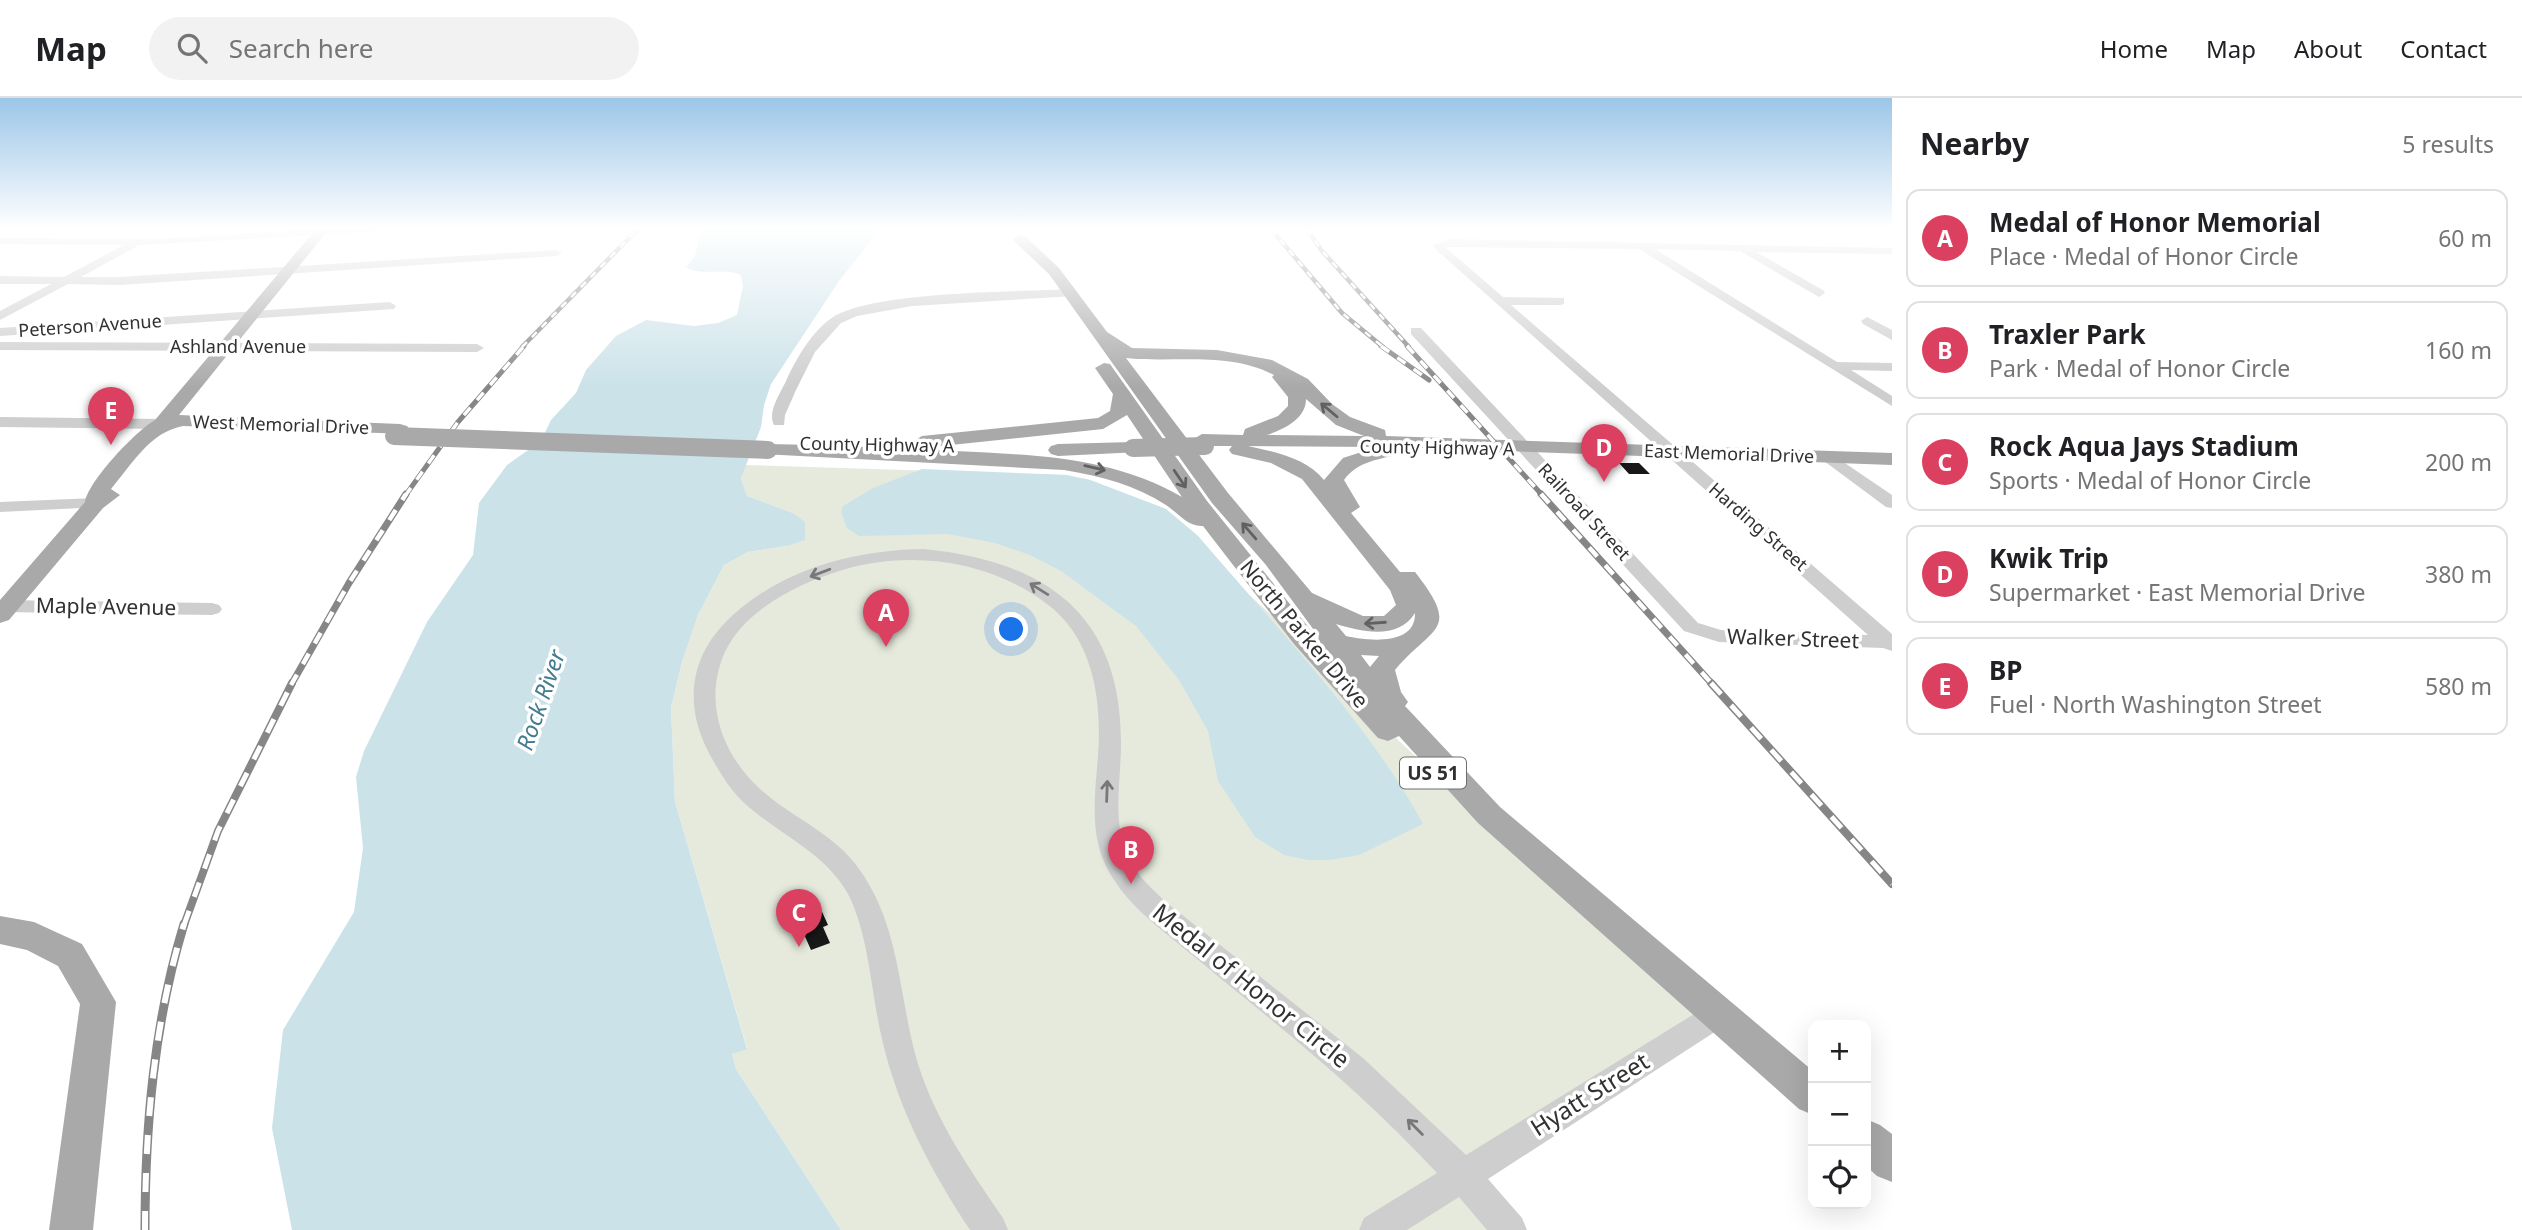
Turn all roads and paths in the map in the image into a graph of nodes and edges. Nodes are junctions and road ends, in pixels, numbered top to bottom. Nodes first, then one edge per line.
1 (63, 282) edge
2 (278, 282) edge
3 (1054, 282) edge
4 (1478, 282) edge
5 (1699, 282) edge
6 (1800, 282) edge
7 (1819, 293) dead end
8 (1063, 294) junction
9 (1500, 301) junction
10 (1560, 301) dead end
11 (390, 306) dead end
12 (251, 315) junction
13 (0, 316) edge
14 (1867, 321) dead end
15 (1096, 328) junction
16 (1416, 331) dead end
17 (0, 332) edge
18 (1892, 336) edge
19 (0, 346) edge
20 (225, 347) junction
21 (477, 348) dead end
22 (1196, 355) junction
23 (1834, 366) junction
24 (1892, 368) edge
25 (1115, 369) junction
26 (1122, 393) junction
27 (1892, 402) edge
28 (1164, 419) junction
29 (0, 422) edge
30 (779, 422) dead end
31 (162, 424) junction
32 (213, 429) junction
33 (397, 433) junction
34 (1204, 443) junction
35 (1428, 445) junction
36 (1524, 448) junction
37 (850, 449) junction
38 (1673, 453) junction
39 (1830, 457) junction
40 (1892, 460) edge
41 (136, 467) junction
42 (95, 503) junction
43 (1892, 503) edge
44 (0, 508) edge
45 (1235, 551) junction
46 (1274, 560) junction
47 (1279, 607) junction
48 (3, 609) edge
49 (212, 609) dead end
50 (1696, 630) joint
51 (1336, 643) junction
52 (1409, 643) junction
53 (1891, 643) edge
54 (1419, 738) junction
55 (0, 930) edge
56 (1660, 965) junction
57 (1717, 1015) junction
58 (1808, 1092) edge
59 (1871, 1143) edge
60 (1892, 1161) edge
61 (1463, 1175) junction
62 (71, 1230) edge
63 (991, 1230) edge
64 (1376, 1230) edge
65 (1510, 1230) edge

1 - 13 street
2 - 12 main road
3 - 8 main road, North Parker Drive / US 51
4 - 9 street, Harding Street
5 - 23 street
6 - 7 street
8 - 15 main road, North Parker Drive / US 51
8 - 25 main road, North Parker Drive / US 51
8 - 30 street
9 - 10 street
9 - 38 street, Harding Street
11 - 12 street, Peterson Avenue
12 - 17 street, Peterson Avenue
12 - 20 main road
14 - 18 street
15 - 22 main road
15 - 25 main road, North Parker Drive / US 51
16 - 36 street, Railroad Street
19 - 20 street, Ashland Avenue
20 - 21 street, Ashland Avenue
20 - 31 main road
22 - 25 main road
35 -> 22 main road
23 - 24 street
23 - 27 street
25 - 26 main road, North Parker Drive / US 51
25 - 28 main road, North Parker Drive / US 51
26 - 37 main road
26 -> 45 main road, North Parker Drive / US 51
28 - 34 main road
46 -> 28 main road, North Parker Drive / US 51
29 - 31 street, West Memorial Drive
31 - 32 main road, West Memorial Drive
31 - 33 main road, West Memorial Drive
31 - 41 main road
31 - 42 main road
32 - 33 main road, West Memorial Drive
32 - 41 main road
33 - 37 main road, County Highway A, bridge
34 - 35 main road, County Highway A
34 - 37 main road, County Highway A, bridge
34 -> 46 main road
35 - 36 main road, County Highway A
35 - 52 main road
36 - 38 main road, East Memorial Drive
36 - 50 street, Railroad Street
37 -> 45 main road
38 - 39 main road, East Memorial Drive
38 - 53 street, Harding Street
39 - 40 main road, East Memorial Drive
39 - 43 street
41 - 42 main road
42 - 44 street
42 - 48 main road
45 - 47 main road, North Parker Drive / US 51
46 - 51 main road, North Parker Drive / US 51
47 - 51 main road
47 - 56 main road, North Parker Drive / US 51
48 - 49 street, Maple Avenue
50 - 53 street, Walker Street
51 - 52 main road
51 - 54 main road, North Parker Drive / US 51
52 - 54 main road
54 - 56 main road, North Parker Drive / US 51
55 - 62 main road
56 - 57 main road, North Parker Drive / US 51
57 - 58 main road, North Parker Drive / US 51
57 - 61 street, Hyatt Street
59 - 60 main road
61 -> 63 street, Medal of Honor Circle
61 - 64 street
61 - 65 street, Medal of Honor Circle

